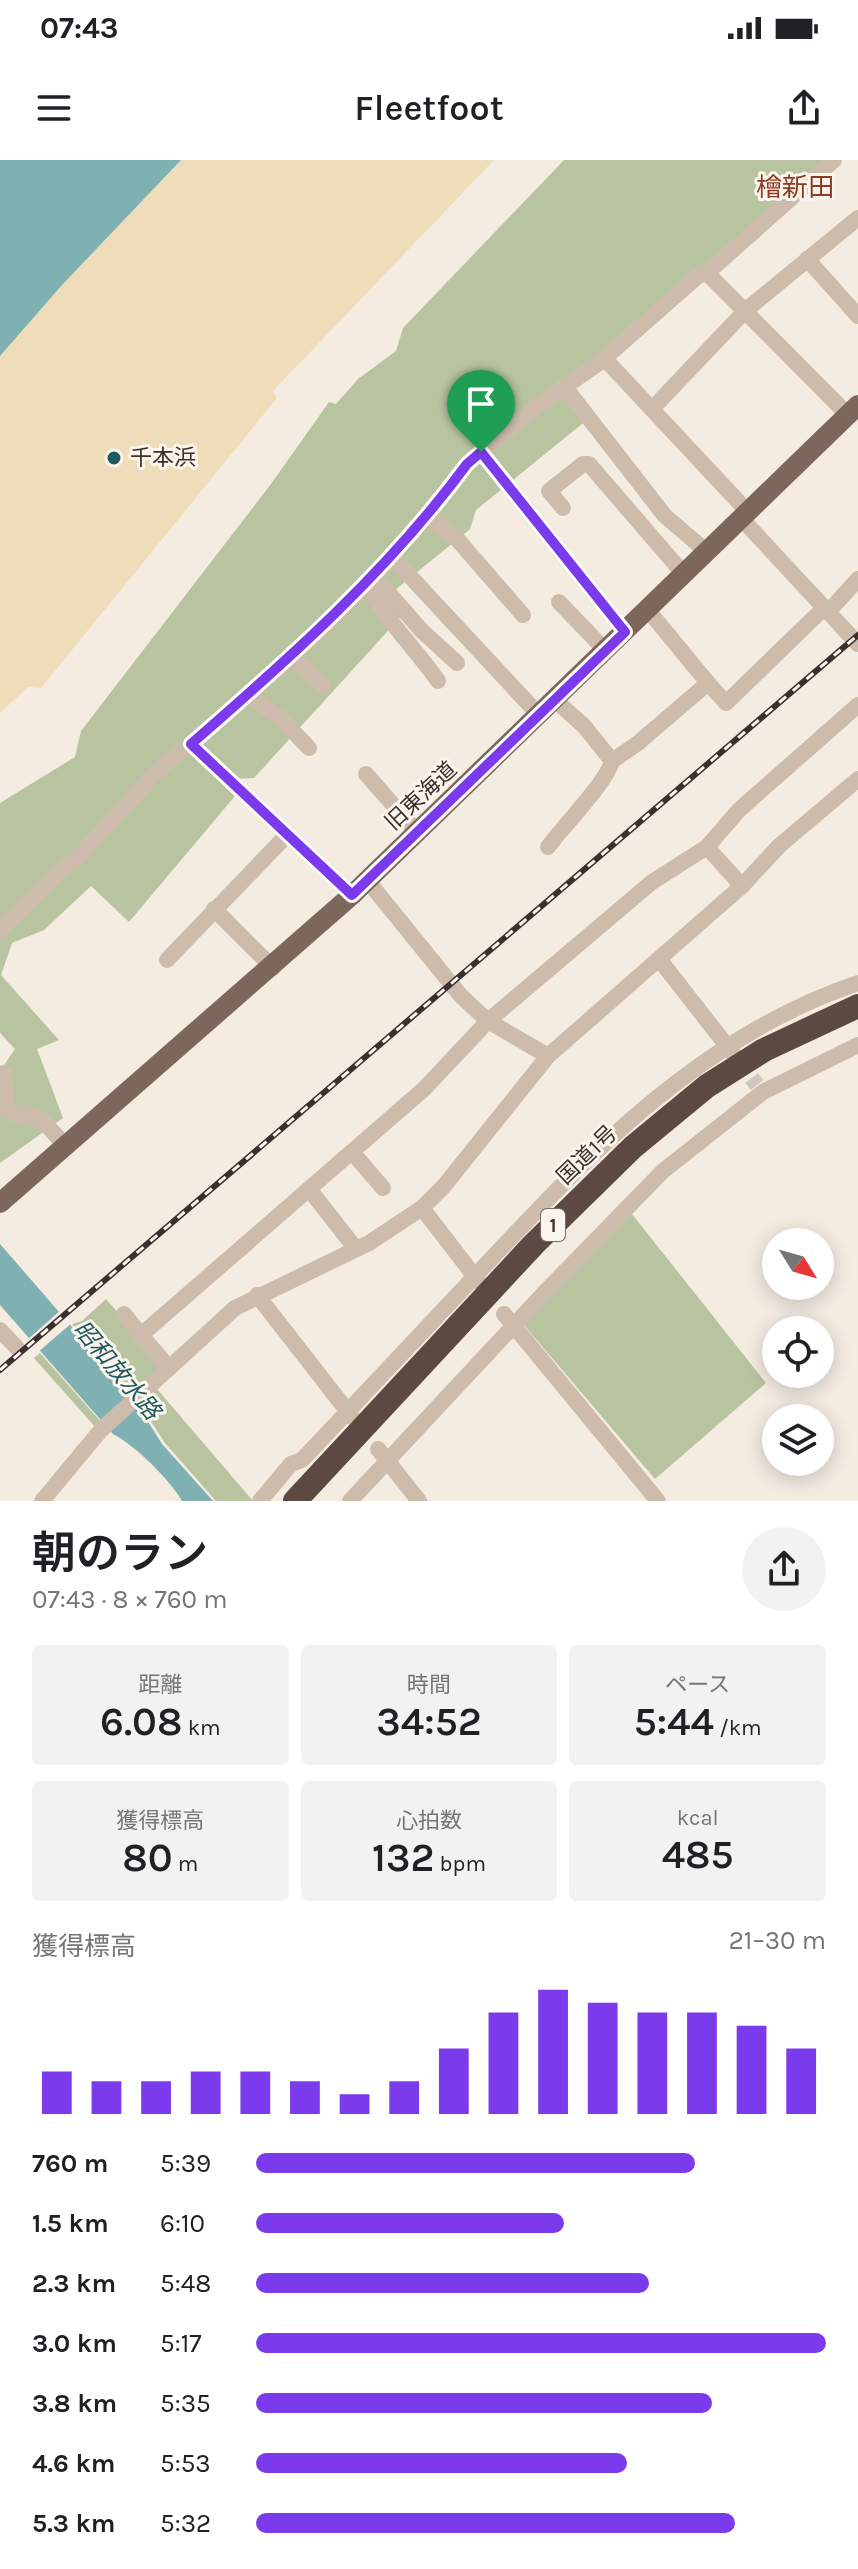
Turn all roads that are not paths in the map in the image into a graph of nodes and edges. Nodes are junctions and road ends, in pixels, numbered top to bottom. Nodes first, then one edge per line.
1 (834, 160) edge
2 (858, 218) edge
3 (807, 259) junction
4 (703, 274) junction
5 (746, 310) junction
6 (858, 316) edge
7 (604, 358) junction
8 (564, 386) junction
9 (652, 409) junction
10 (853, 410) edge
11 (481, 452) junction
12 (563, 508) dead end
13 (744, 514) junction
14 (425, 515) junction
15 (706, 551) junction
16 (392, 557) junction
17 (682, 572) junction
18 (858, 579) edge
19 (371, 581) junction
20 (559, 602) dead end
21 (647, 609) junction
22 (827, 609) junction
23 (523, 615) dead end
24 (625, 632) junction
25 (858, 644) edge
26 (606, 651) junction
27 (293, 656) junction
28 (457, 663) dead end
29 (438, 681) dead end
30 (708, 683) junction
31 (323, 686) dead end
32 (248, 694) junction
33 (555, 700) junction
34 (858, 705) edge
35 (539, 715) junction
36 (191, 744) junction
37 (309, 748) dead end
38 (612, 761) junction
39 (366, 774) dead end
40 (858, 779) edge
41 (417, 832) junction
42 (287, 835) junction
43 (548, 847) dead end
44 (707, 847) junction
45 (367, 880) junction
46 (742, 886) junction
47 (352, 895) junction
48 (214, 909) junction
49 (0, 930) edge
50 (659, 959) junction
51 (167, 960) dead end
52 (273, 968) junction
53 (858, 983) edge
54 (858, 1006) edge
55 (488, 1021) junction
56 (858, 1024) edge
57 (858, 1045) edge
58 (730, 1050) junction
59 (548, 1056) junction
60 (4, 1073) dead end
61 (2, 1106) edge
62 (66, 1146) junction
63 (352, 1152) junction
64 (383, 1188) dead end
65 (309, 1189) junction
66 (0, 1202) edge
67 (422, 1208) junction
68 (356, 1249) junction
69 (478, 1281) junction
70 (257, 1295) junction
71 (124, 1314) dead end
72 (509, 1320) junction
73 (0, 1330) edge
74 (141, 1335) junction
75 (17, 1348) dead end
76 (169, 1368) junction
77 (352, 1416) junction
78 (382, 1455) junction
79 (42, 1501) edge
80 (260, 1501) edge
81 (295, 1501) edge
82 (315, 1501) edge
83 (350, 1501) edge
84 (419, 1501) edge
85 (658, 1501) edge

1 - 4 street
2 - 3 street
3 - 5 street
3 - 6 street
4 - 5 street
4 - 7 street
5 - 9 street
5 - 10 street
7 - 8 street
7 - 9 street
8 - 11 street
8 - 15 street
9 - 13 street
10 - 13 main road, 旧東海道
11 - 14 street
11 - 24 street
12 - 17 street
13 - 15 main road, 旧東海道
13 - 22 street
14 - 16 street
14 - 23 street
15 - 17 main road, 旧東海道
16 - 19 street
16 - 35 street
17 - 21 main road, 旧東海道
18 - 22 street
19 - 27 street
19 - 28 street
19 - 29 street
20 - 26 street
21 - 24 main road, 旧東海道
21 - 30 street
22 - 25 street
22 - 30 street
24 - 26 main road, 旧東海道
26 - 33 main road, 旧東海道
27 - 31 street
27 - 32 street
30 - 38 street
32 - 36 street
32 - 37 street
33 - 35 main road, 旧東海道
33 - 38 street
34 - 44 street
35 - 41 main road, 旧東海道
36 - 42 street
36 - 49 street
38 - 43 street
39 - 41 street
40 - 46 street
41 - 45 main road, 旧東海道
42 - 47 street
42 - 48 street
44 - 46 street
44 - 55 street
45 - 47 main road, 旧東海道
45 - 55 street
46 - 50 street
47 - 52 main road, 旧東海道
48 - 51 street
48 - 52 street
50 - 58 street
50 - 59 street
52 - 62 main road, 旧東海道
53 - 58 street
54 - 81 highway, 国道1号 / 1
55 - 59 street
55 - 63 street
56 - 82 highway, 国道1号 / 1
57 - 72 street
58 - 69 street
59 - 67 street
60 - 61 street
61 - 62 street
62 - 66 main road, 旧東海道
63 - 64 street
63 - 65 street
65 - 68 street
65 - 74 street
67 - 68 street
67 - 69 street
68 - 70 street
69 - 77 street
70 - 76 street
70 - 77 street
71 - 74 street
72 - 78 street
72 - 85 street
73 - 75 street
74 - 76 street
76 - 79 street
77 - 80 street
78 - 83 street
78 - 84 street

